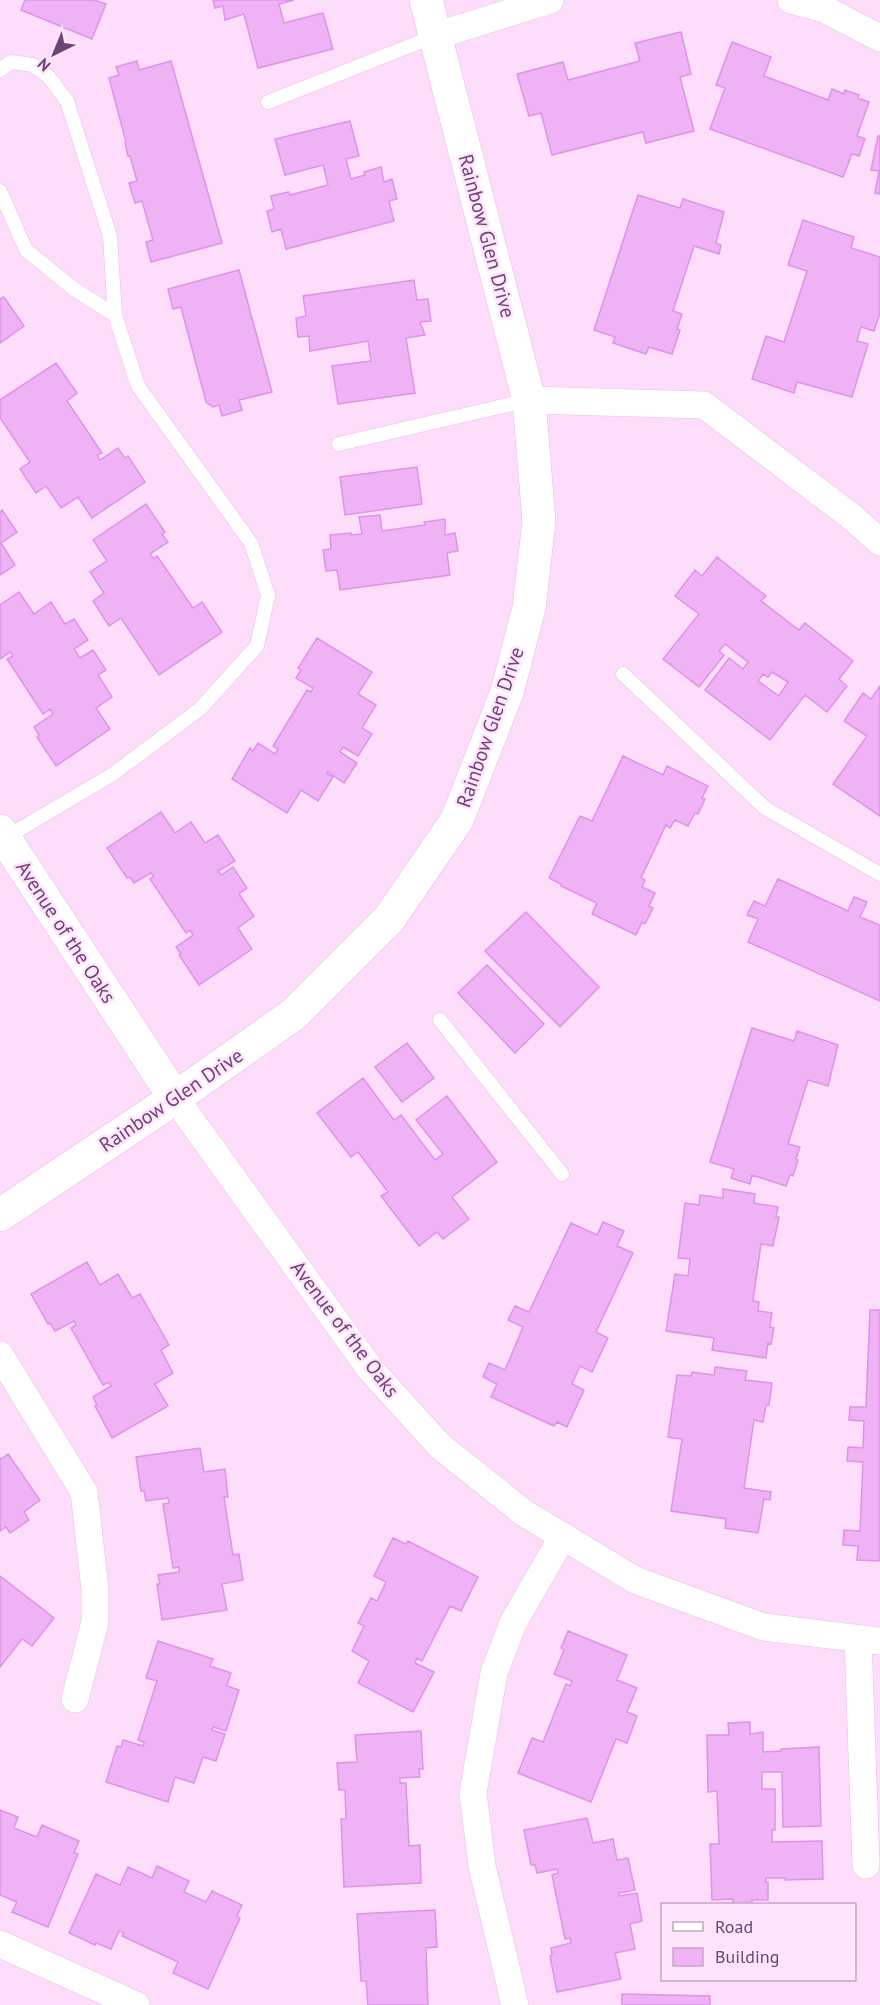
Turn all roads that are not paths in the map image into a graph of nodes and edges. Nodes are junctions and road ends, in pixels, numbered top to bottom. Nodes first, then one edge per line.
1 (426, 0) edge
2 (550, 0) edge
3 (791, 0) edge
4 (435, 36) junction
5 (880, 38) edge
6 (0, 70) edge
7 (268, 102) dead end
8 (0, 191) edge
9 (115, 315) junction
10 (530, 400) junction
11 (339, 444) dead end
12 (880, 542) edge
13 (623, 674) dead end
14 (2, 835) edge
15 (880, 874) edge
16 (440, 1020) dead end
17 (175, 1098) junction
18 (562, 1174) dead end
19 (0, 1215) edge
20 (0, 1355) edge
21 (563, 1536) junction
22 (869, 1640) edge
23 (75, 1699) dead end
24 (866, 1865) dead end
25 (0, 1944) edge
26 (136, 2005) edge
27 (515, 2005) edge

1 - 4 street, Rainbow Glen Drive
2 - 4 street
3 - 5 street
4 - 7 lane
4 - 10 street, Rainbow Glen Drive
6 - 9 lane
8 - 9 lane
9 - 14 lane
10 - 11 lane
10 - 12 street
10 - 17 street, Rainbow Glen Drive
13 - 15 lane
14 - 17 street, Avenue of the Oaks
16 - 18 lane
17 - 19 street, Rainbow Glen Drive
17 - 21 street, Avenue of the Oaks
20 - 23 street
21 - 22 street, Avenue of the Oaks
21 - 27 street
22 - 24 street
25 - 26 street

